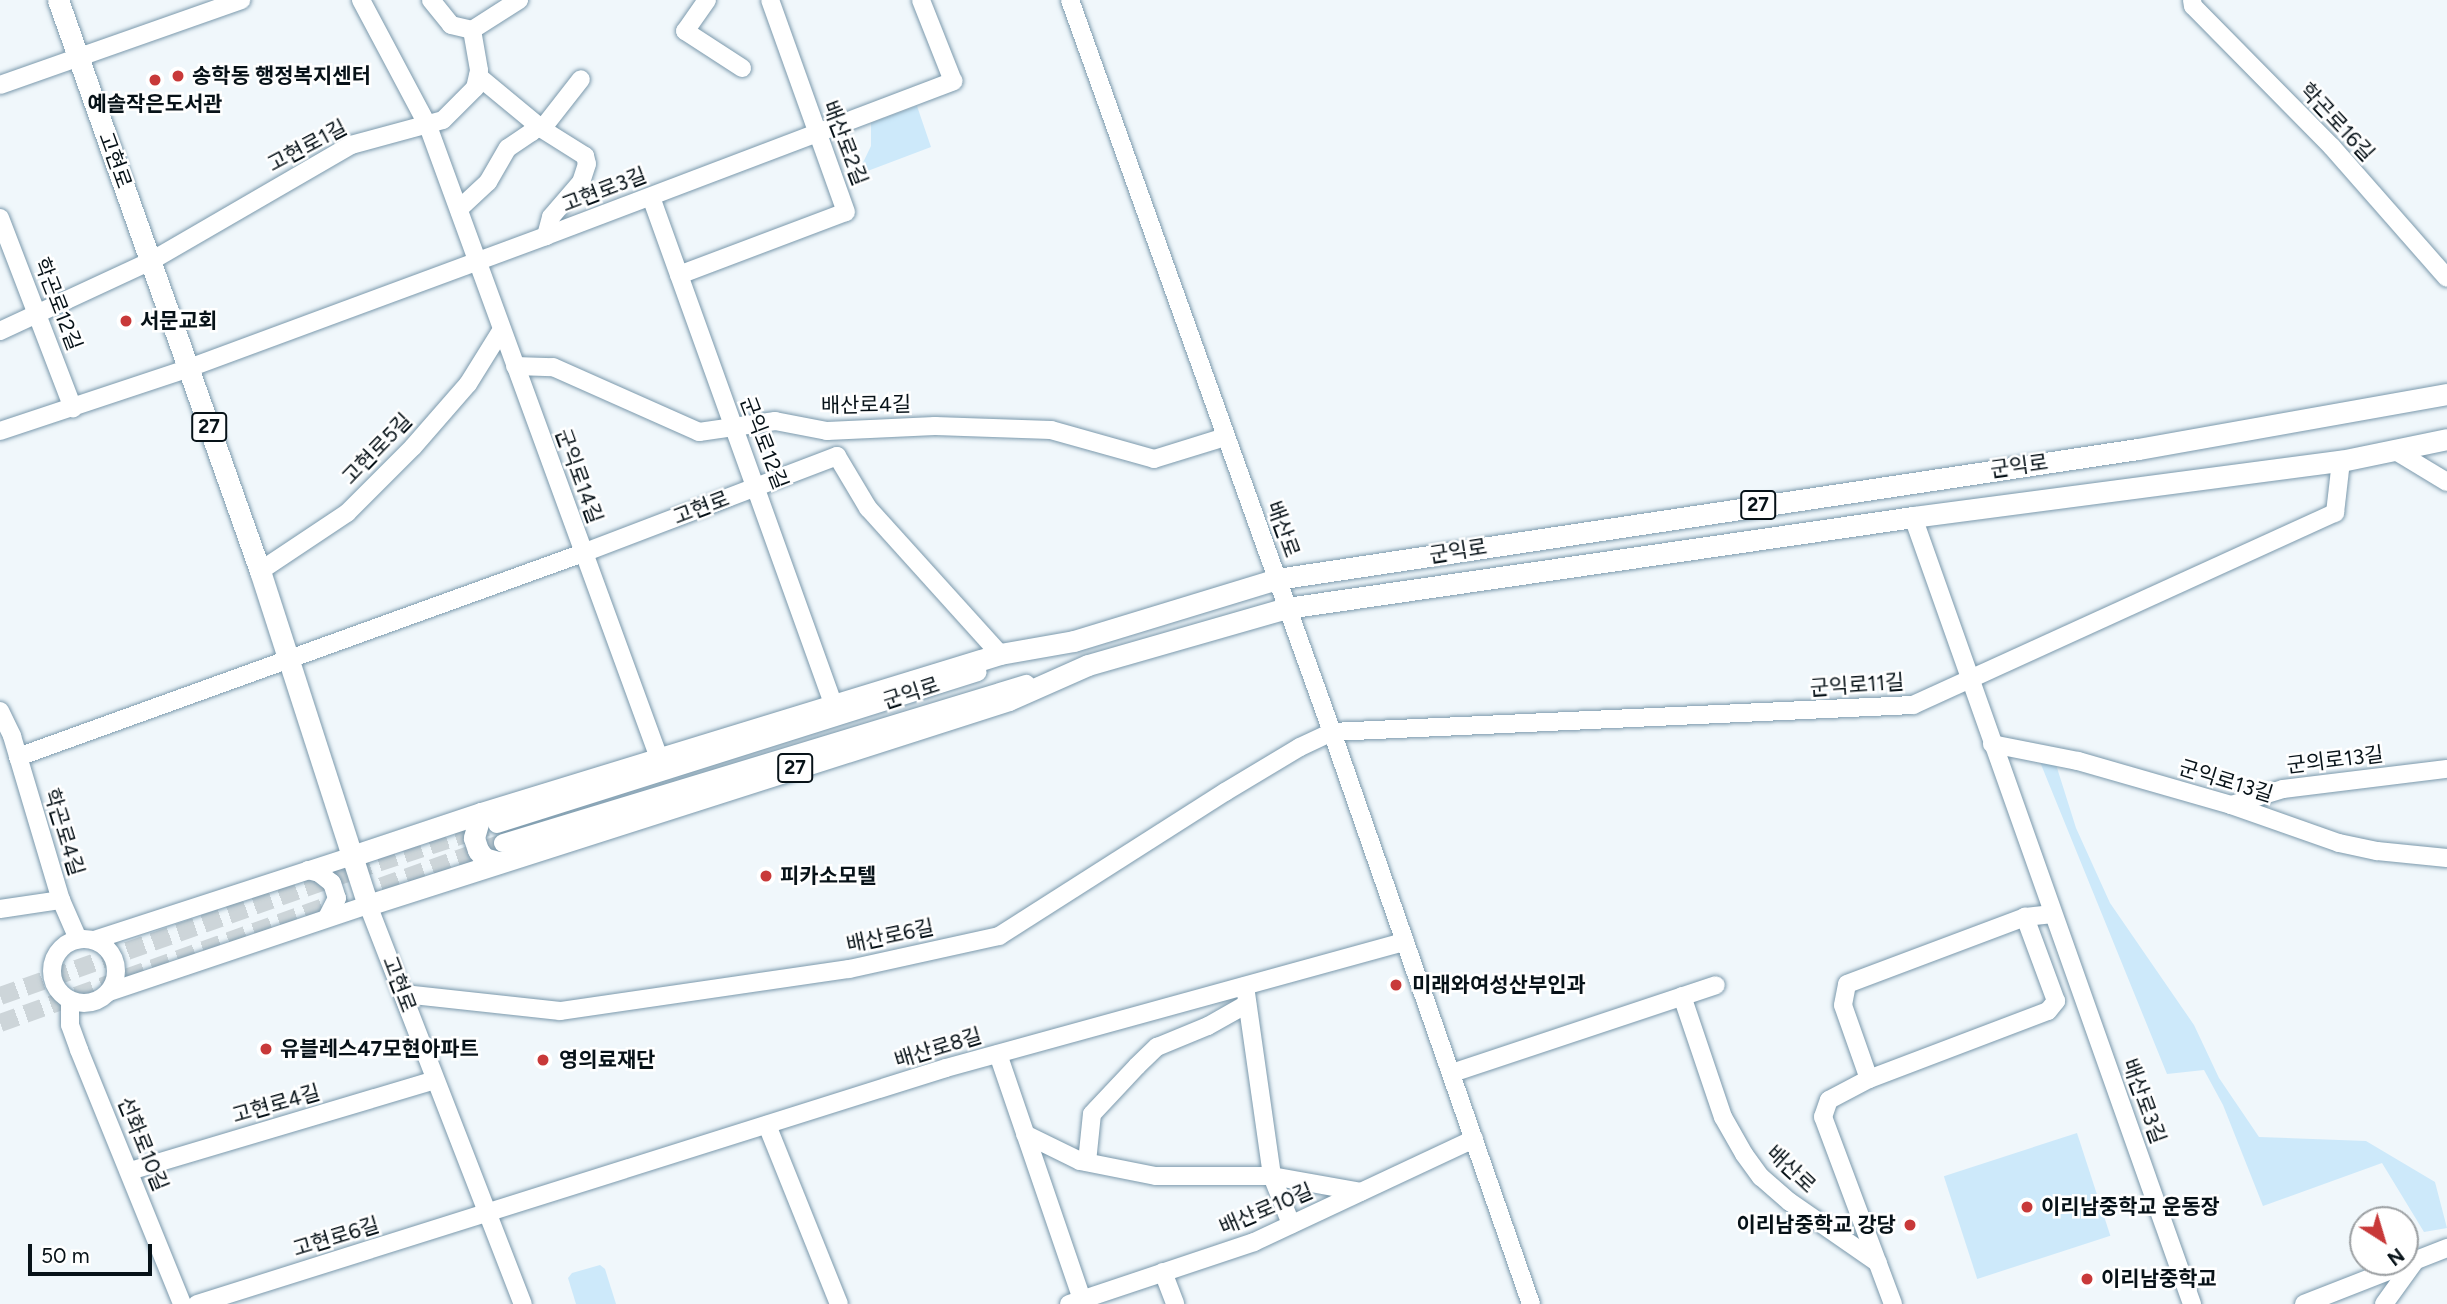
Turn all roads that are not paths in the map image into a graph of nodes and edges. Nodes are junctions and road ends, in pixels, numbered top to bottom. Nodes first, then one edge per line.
1 (58, 0) edge
2 (242, 0) edge
3 (361, 0) edge
4 (431, 0) edge
5 (519, 0) edge
6 (707, 0) edge
7 (770, 0) edge
8 (921, 0) edge
9 (1070, 0) edge
10 (2192, 0) edge
11 (472, 30) junction
12 (79, 59) junction
13 (742, 68) dead end
14 (478, 76) junction
15 (581, 79) dead end
16 (0, 85) edge
17 (428, 126) junction
18 (538, 127) junction
19 (816, 135) junction
20 (651, 197) junction
21 (459, 209) junction
22 (0, 218) edge
23 (547, 236) junction
24 (478, 259) junction
25 (151, 261) junction
26 (679, 275) junction
27 (2447, 278) edge
28 (38, 316) junction
29 (0, 331) edge
30 (501, 331) junction
31 (515, 366) junction
32 (188, 368) junction
33 (2447, 394) edge
34 (73, 408) junction
35 (733, 426) junction
36 (0, 431) edge
37 (1225, 437) junction
38 (2447, 439) edge
39 (2394, 450) junction
40 (2341, 461) junction
41 (2447, 482) edge
42 (757, 487) junction
43 (1913, 517) junction
44 (583, 553) junction
45 (260, 572) junction
46 (1277, 579) junction
47 (1287, 608) junction
48 (1074, 640) junction
49 (1000, 654) junction
50 (289, 660) junction
51 (1968, 678) junction
52 (834, 706) junction
53 (0, 711) edge
54 (1332, 732) junction
55 (6, 738) edge
56 (1992, 744) junction
57 (18, 757) junction
58 (659, 758) junction
59 (2447, 769) edge
60 (2231, 804) junction
61 (489, 818) junction
62 (501, 853) junction
63 (352, 856) junction
64 (2447, 858) edge
65 (307, 870) junction
66 (61, 900) junction
67 (368, 905) junction
68 (0, 909) edge
69 (2053, 914) junction
70 (327, 918) junction
71 (2025, 918) junction
72 (86, 939) junction
73 (1405, 943) junction
74 (1716, 985) dead end
75 (109, 992) junction
76 (404, 994) junction
77 (1246, 995) junction
78 (1682, 996) junction
79 (70, 1000) junction
80 (998, 1054) junction
81 (1452, 1073) junction
82 (1869, 1079) junction
83 (435, 1080) junction
84 (768, 1125) junction
85 (1026, 1134) junction
86 (1474, 1139) junction
87 (1087, 1162) junction
88 (130, 1171) junction
89 (1272, 1176) junction
90 (1361, 1192) junction
91 (488, 1213) junction
92 (1291, 1224) junction
93 (2447, 1248) edge
94 (2419, 1259) edge
95 (1878, 1263) junction
96 (1163, 1272) junction
97 (2376, 1276) edge
98 (2404, 1276) edge
99 (1076, 1302) edge
100 (182, 1304) edge
101 (197, 1304) edge
102 (523, 1304) edge
103 (839, 1304) edge
104 (1175, 1304) edge
105 (1531, 1304) edge
106 (1893, 1304) edge
107 (2192, 1304) edge
108 (2304, 1304) edge
109 (2384, 1304) edge

1 - 12 main road, 고현로 / 27
2 - 12 street
3 - 17 street, 군익로14길
4 - 11 street
5 - 11 street
6 - 13 street
7 - 19 street, 배산로2길
8 - 19 street, 고현로3길
9 - 37 street, 배산로
10 - 27 street, 학곤로16길
11 - 14 street
12 - 16 street
12 - 25 main road, 고현로 / 27
14 - 17 street, 고현로1길
14 - 18 street
15 - 18 street
17 - 21 street, 군익로14길
17 - 25 street, 고현로1길
18 - 21 street
18 - 23 street
19 - 20 street, 고현로3길
19 - 26 street, 배산로2길
20 - 23 street, 고현로3길
20 - 26 street, 군익로12길
21 - 24 street, 군익로14길
22 - 28 street, 학곤로12길
23 - 24 street, 고현로3길
24 - 30 street, 군익로14길
24 - 32 street, 고현로3길
25 - 28 street
25 - 32 main road, 고현로 / 27
26 - 35 street, 군익로12길
28 - 29 street
28 - 34 street, 학곤로12길
30 - 31 street, 군익로14길
30 - 45 street, 고현로5길
31 - 35 street, 배산로4길
31 - 44 street, 군익로14길
32 - 34 street
32 - 45 main road, 고현로 / 27
33 - 46 main road, 군익로 / 27
34 - 36 street
35 - 37 street, 배산로4길
35 - 42 street, 군익로12길
37 - 46 street, 배산로
38 - 39 main road, 군익로 / 27
39 - 40 main road, 군익로 / 27
39 - 41 street
40 - 43 main road, 군익로 / 27
40 - 51 street, 군익로11길
42 - 44 street, 고현로
42 - 49 street, 고현로
42 - 52 street, 군익로12길
43 - 47 main road, 군익로 / 27
43 - 51 street
44 - 50 street, 고현로
44 - 58 street, 군익로14길
45 - 50 main road, 고현로 / 27
46 - 47 street, 배산로
46 - 48 main road, 군익로 / 27
47 - 54 street, 배산로
47 - 62 main road, 군익로 / 27
48 - 49 main road, 27
48 - 61 street, 군익로
49 - 52 main road, 27
50 - 57 street, 고현로
50 - 63 main road, 고현로 / 27
51 - 54 street, 군익로11길
51 - 56 street, 배산로3길
52 - 58 main road, 27
53 - 55 street, 학곤로4길
54 - 73 street, 배산로
54 - 76 street, 배산로6길
55 - 57 street, 학곤로4길
56 - 60 street, 군익로13길
56 - 69 street, 배산로3길
57 - 66 street, 학곤로4길
58 - 61 main road, 27
59 - 60 street, 군의로13길
60 - 64 street, 군익로13길
61 - 62 main road
61 - 63 main road, 27
62 - 67 main road, 27
63 - 65 street
63 - 67 main road, 고현로 / 27
65 - 70 street
65 - 72 street
66 - 68 street
66 - 72 street, 학곤로4길
67 - 70 street
67 - 76 street, 고현로
69 - 71 street
69 - 107 street, 배산로3길
70 - 75 street
71 - 82 street
71 - 82 street
72 - 75 street
72 - 79 street
73 - 77 street, 배산로8길
73 - 81 street, 배산로
74 - 78 street
75 - 79 street
76 - 83 street, 고현로
77 - 80 street, 배산로8길
77 - 87 street
77 - 89 street
78 - 81 street
78 - 95 street, 배산로
79 - 88 street, 선화로10길
80 - 84 street, 배산로8길
80 - 85 street
81 - 86 street, 배산로
82 - 95 street
83 - 88 street, 고현로4길
83 - 91 street, 고현로
84 - 91 street, 배산로8길
84 - 103 street
85 - 87 street
85 - 99 street
86 - 90 street, 배산로10길
86 - 105 street, 배산로
87 - 89 street
88 - 100 street, 선화로10길
89 - 90 street
89 - 92 street
90 - 92 street, 배산로10길
91 - 101 street, 고현로6길
91 - 102 street, 고현로
92 - 96 street, 배산로10길
93 - 94 street
95 - 106 street
96 - 99 street, 배산로10길
96 - 104 street
97 - 108 street
98 - 109 street

